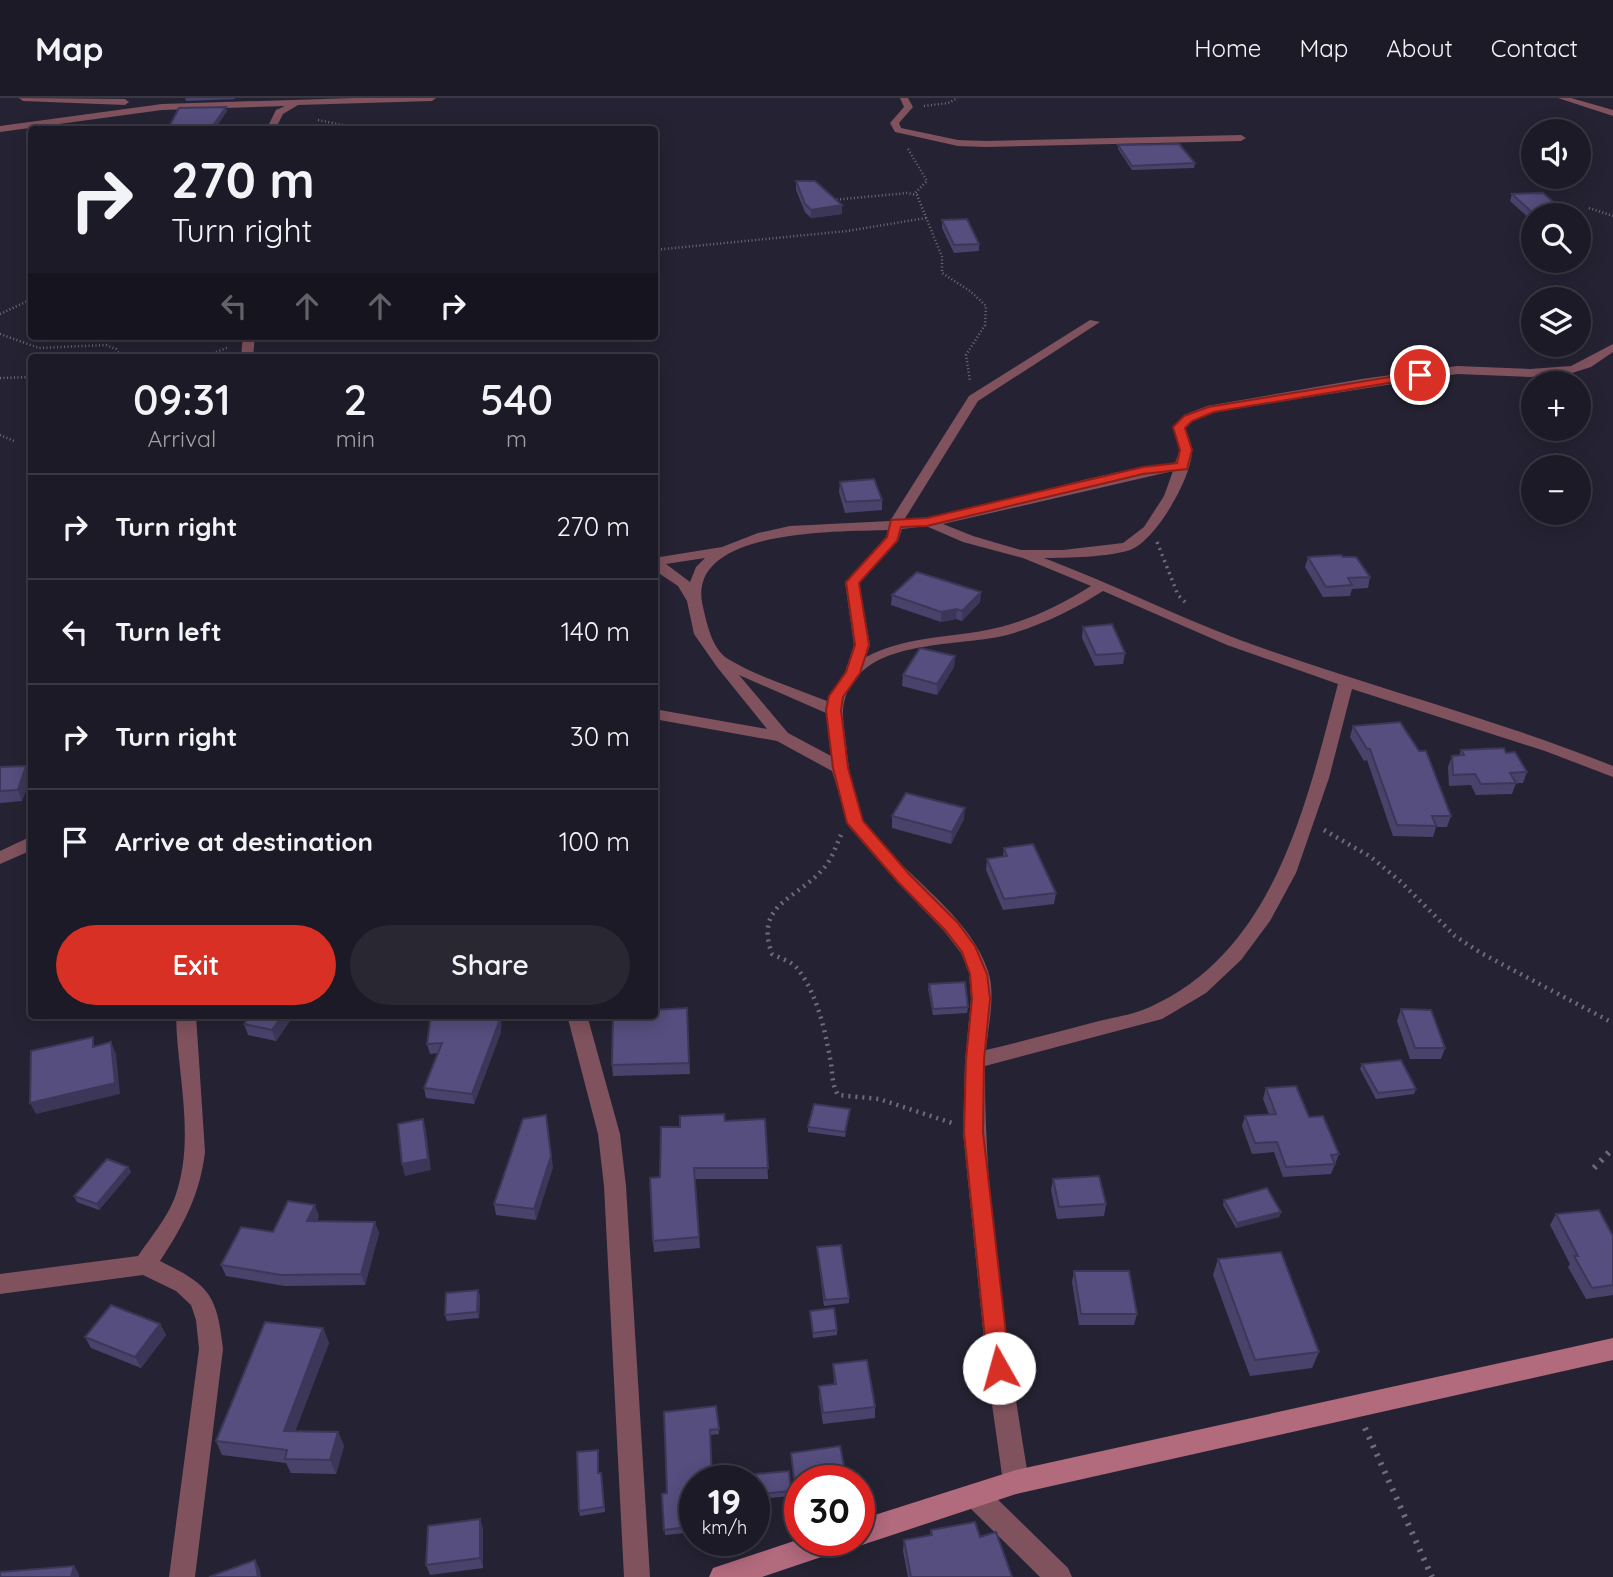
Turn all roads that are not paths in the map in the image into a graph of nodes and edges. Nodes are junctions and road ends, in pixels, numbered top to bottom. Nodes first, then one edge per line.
1 (23, 98) edge
2 (432, 98) edge
3 (1562, 98) edge
4 (906, 103) edge
5 (294, 104) junction
6 (162, 107) junction
7 (1613, 113) edge
8 (272, 126) edge
9 (0, 129) edge
10 (1241, 138) dead end
11 (1094, 322) dead end
12 (1613, 347) edge
13 (1182, 466) junction
14 (927, 522) junction
15 (896, 523) junction
16 (727, 551) junction
17 (1020, 554) junction
18 (658, 562) edge
19 (658, 566) edge
20 (1102, 585) junction
21 (694, 601) junction
22 (720, 661) junction
23 (853, 673) junction
24 (1346, 682) junction
25 (834, 710) junction
26 (658, 715) edge
27 (782, 737) junction
28 (840, 768) junction
29 (1613, 772) edge
30 (28, 844) edge
31 (0, 858) edge
32 (186, 1019) edge
33 (578, 1019) edge
34 (975, 1060) junction
35 (145, 1265) junction
36 (0, 1284) edge
37 (1613, 1349) edge
38 (1016, 1482) junction
39 (976, 1496) junction
40 (875, 1528) edge
41 (787, 1556) edge
42 (182, 1577) edge
43 (636, 1577) edge
44 (722, 1577) edge
45 (1059, 1577) edge

1 - 6 street
2 - 5 street
3 - 7 street
4 - 10 street
5 - 6 street
5 - 8 street
6 - 9 street
11 - 15 street
12 - 13 street
13 - 14 street
13 - 17 street
14 - 15 street
14 - 17 street
15 - 16 street
15 - 23 street
16 - 18 street
16 - 21 street
17 - 20 street
19 - 21 street
20 - 23 street
20 - 24 street
21 - 22 street
22 - 25 street
22 - 27 street
23 - 25 street
24 - 29 street
24 - 34 street
25 - 28 street
26 - 27 street
27 - 28 street
28 - 34 street
30 - 31 street
32 - 35 street
33 - 43 street
34 - 38 street
35 - 36 street
35 - 42 street
37 - 38 main road
38 - 39 main road
39 - 40 main road
39 - 45 street
41 - 44 main road

